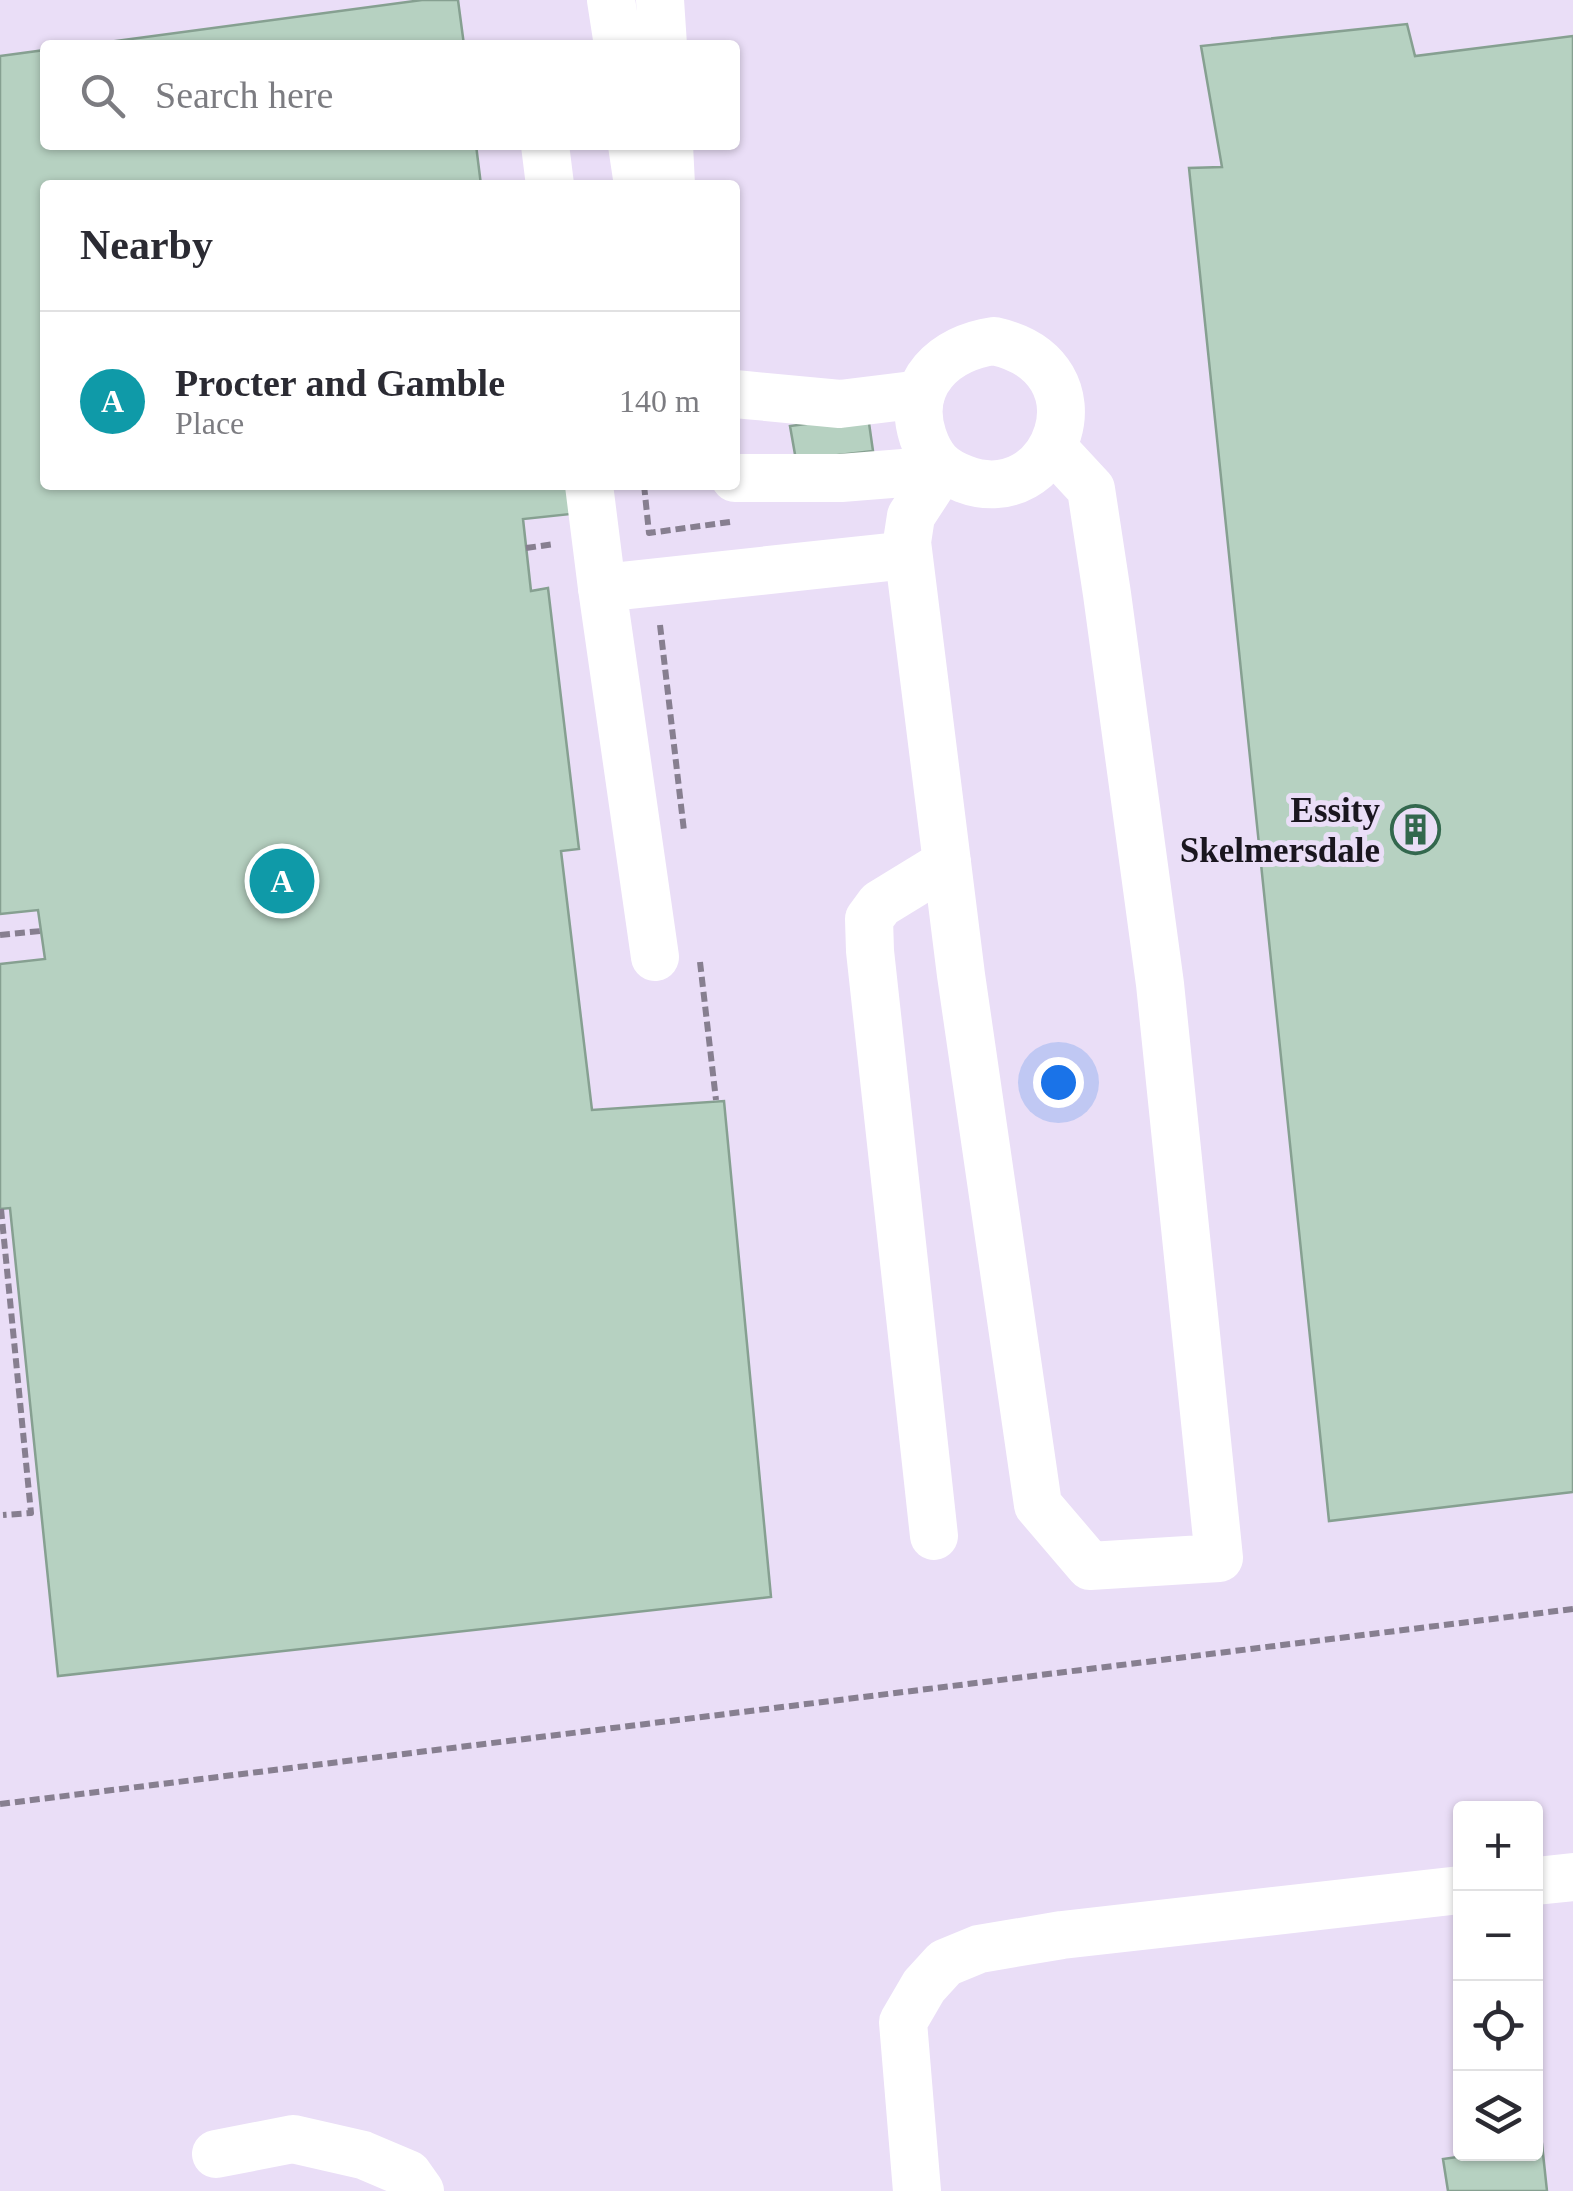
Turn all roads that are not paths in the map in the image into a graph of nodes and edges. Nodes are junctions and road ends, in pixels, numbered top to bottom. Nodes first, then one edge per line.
1 (611, 0) edge
2 (660, 0) edge
3 (617, 40) edge
4 (662, 40) edge
5 (546, 150) edge
6 (633, 150) edge
7 (669, 150) edge
8 (549, 180) edge
9 (637, 180) edge
10 (672, 180) edge
11 (740, 394) edge
12 (921, 394) junction
13 (1053, 448) junction
14 (941, 470) junction
15 (740, 478) edge
16 (590, 490) edge
17 (908, 554) junction
18 (602, 588) junction
19 (947, 863) junction
20 (655, 956) dead end
21 (934, 1536) dead end
22 (1573, 1876) edge
23 (1543, 1880) edge
24 (1453, 1891) edge
25 (216, 2154) dead end
26 (420, 2191) edge
27 (917, 2191) edge

1 - 3 street
2 - 4 street
5 - 8 street
6 - 9 street
7 - 10 street
11 - 12 street
12 - 13 street
12 - 14 street
13 - 14 street
13 - 19 street
14 - 15 street
14 - 17 street
16 - 18 street
17 - 18 street
17 - 19 street
18 - 20 street
19 - 21 street
22 - 23 street
24 - 27 street
25 - 26 street

